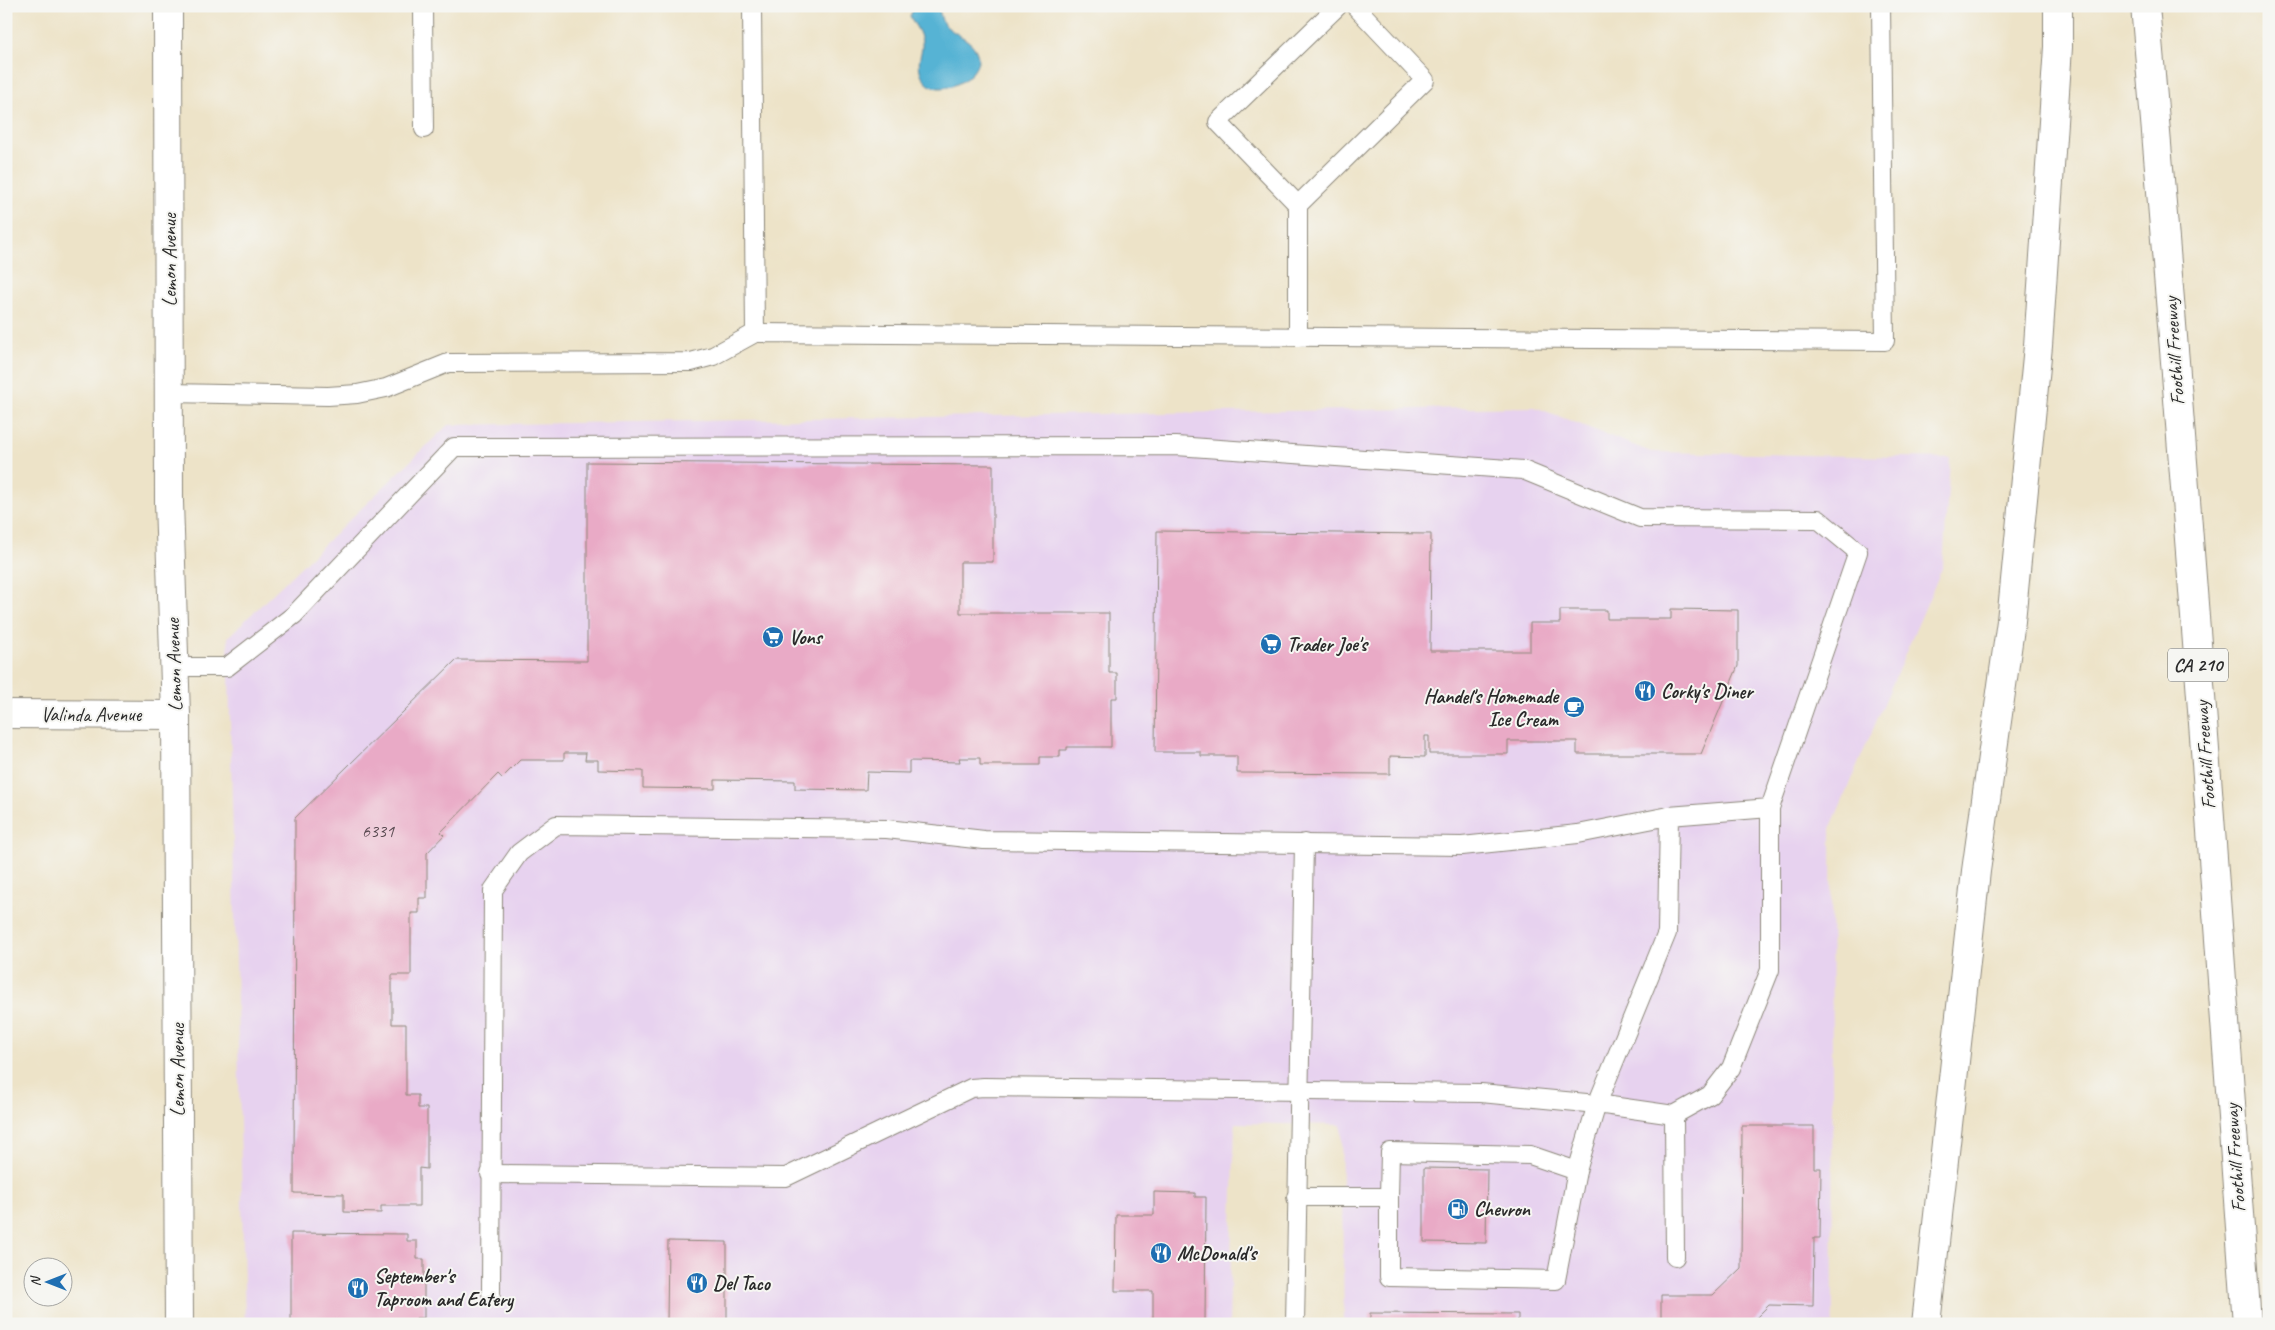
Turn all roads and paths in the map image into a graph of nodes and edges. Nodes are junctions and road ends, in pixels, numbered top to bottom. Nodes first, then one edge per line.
1 (168, 6) edge
2 (423, 6) edge
3 (752, 6) edge
4 (1338, 6) edge
5 (1355, 6) edge
6 (1881, 6) edge
7 (2058, 6) edge
8 (2145, 6) edge
9 (424, 129) dead end
10 (1298, 205) junction
11 (755, 333) junction
12 (1298, 337) junction
13 (169, 393) junction
14 (174, 667) junction
15 (6, 714) edge
16 (176, 715) junction
17 (1770, 808) junction
18 (1669, 816) junction
19 (1304, 843) junction
20 (1299, 1090) junction
21 (1596, 1104) junction
22 (1674, 1115) junction
23 (1577, 1172) junction
24 (490, 1174) junction
25 (1296, 1197) junction
26 (1389, 1197) junction
27 (1675, 1257) dead end
28 (491, 1293) dead end
29 (179, 1324) edge
30 (1295, 1324) edge
31 (1926, 1324) edge
32 (2247, 1324) edge

1 - 13 main road, Lemon Avenue
2 - 9 lane
3 - 11 lane
4 - 10 lane
5 - 10 lane
6 - 12 lane
7 - 31 main road
8 - 32 main road, Foothill Freeway / CA 210
10 - 12 lane
11 - 12 lane
11 - 13 lane
13 - 14 main road, Lemon Avenue
14 - 16 main road, Lemon Avenue
14 - 17 lane
15 - 16 main road, Valinda Avenue
16 - 29 main road, Lemon Avenue
17 - 18 lane
17 - 22 lane
18 - 19 lane
18 - 21 lane
19 - 20 lane
19 - 24 lane
20 - 21 lane
20 - 24 lane
20 - 25 lane
21 - 22 lane
21 - 23 lane
22 - 27 lane
23 - 26 lane
23 - 26 lane
24 - 28 lane
25 - 26 lane
25 - 30 lane

